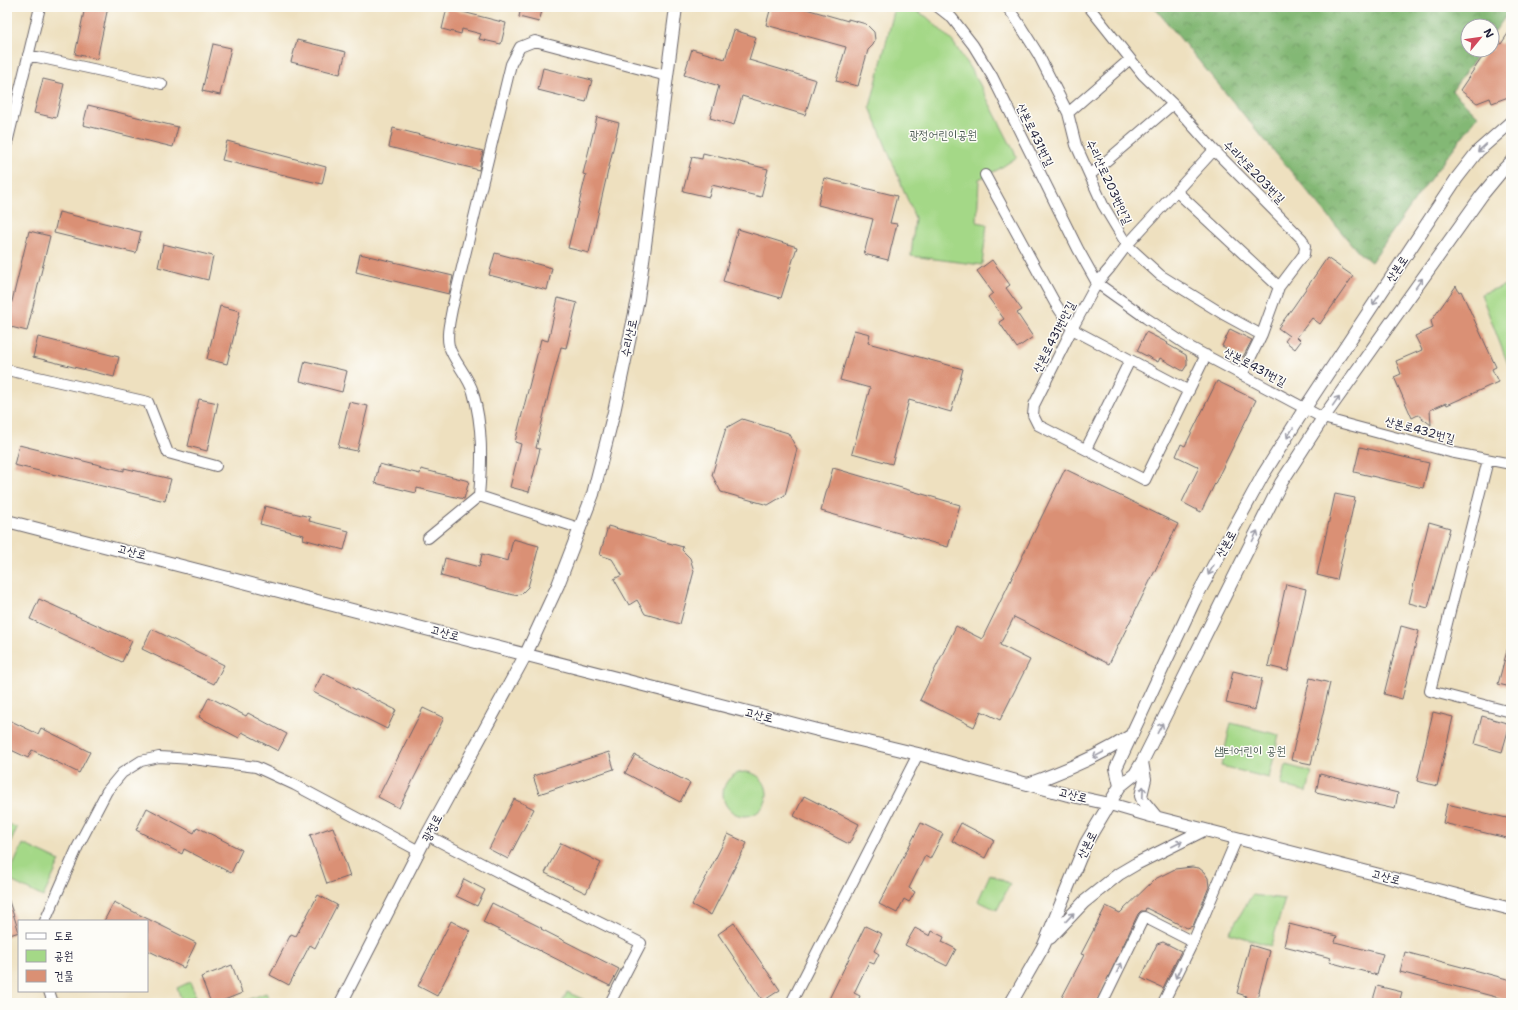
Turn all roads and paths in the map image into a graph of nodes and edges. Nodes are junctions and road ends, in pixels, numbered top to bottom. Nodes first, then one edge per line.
1 (40, 7) edge
2 (676, 7) edge
3 (938, 7) edge
4 (1007, 7) edge
5 (1089, 7) edge
6 (28, 55) junction
7 (1130, 59) junction
8 (667, 76) junction
9 (162, 84) dead end
10 (1173, 104) junction
11 (1068, 113) junction
12 (1511, 122) edge
13 (7, 143) edge
14 (1214, 150) junction
15 (1511, 162) edge
16 (985, 175) dead end
17 (1090, 176) junction
18 (1176, 191) junction
19 (1127, 245) junction
20 (1097, 283) junction
21 (1279, 287) junction
22 (1072, 329) junction
23 (1262, 334) junction
24 (1206, 355) junction
25 (1130, 360) junction
26 (7, 370) edge
27 (1242, 375) junction
28 (1189, 391) junction
29 (1305, 408) junction
30 (1323, 418) junction
31 (1086, 449) junction
32 (1488, 460) junction
33 (1511, 464) edge
34 (216, 466) dead end
35 (479, 496) junction
36 (7, 521) edge
37 (579, 528) junction
38 (428, 538) dead end
39 (526, 654) junction
40 (1511, 712) edge
41 (1132, 735) junction
42 (918, 754) junction
43 (1142, 762) junction
44 (1028, 784) junction
45 (1120, 786) junction
46 (1110, 804) junction
47 (1157, 818) junction
48 (1204, 830) junction
49 (427, 835) junction
50 (1237, 838) junction
51 (419, 851) junction
52 (1511, 909) edge
53 (45, 920) edge
54 (1194, 942) junction
55 (1044, 945) junction
56 (49, 992) edge
57 (53, 1003) edge
58 (341, 1003) edge
59 (610, 1003) edge
60 (791, 1003) edge
61 (1011, 1003) edge
62 (1102, 1003) edge
63 (1163, 1003) edge

1 - 6 street
2 - 8 street, 수리산로
3 - 20 street, 산본로431번길
4 - 11 street, 수리산로203번안길
5 - 7 street, 수리산로203번길
6 - 9 street
6 - 13 street
7 - 10 street, 수리산로203번길
7 - 11 street
8 - 35 street
8 - 37 street, 수리산로
10 - 14 street, 수리산로203번길
10 - 17 street
11 - 17 street, 수리산로203번안길
12 -> 29 street, 산본로
14 - 18 street
14 - 21 street, 수리산로203번길
30 -> 15 street
16 - 22 street
17 - 19 street, 수리산로203번안길
18 - 19 street
18 - 21 street
19 - 20 street
19 - 23 street, 수리산로203번안길
20 - 22 street, 산본로431번안길
20 - 24 street, 산본로431번길
21 - 23 street, 수리산로203번길
22 - 25 street
22 - 31 street, 산본로431번안길
23 - 27 street, 수리산로203번길
24 - 27 street, 산본로431번길
24 - 28 street
25 - 28 street
25 - 31 street
26 - 34 street
27 - 29 street, 산본로431번길
28 - 31 street
29 - 30 street, 산본로431번길
29 -> 41 street, 산본로
30 - 32 street, 산본로432번길
43 -> 30 street
32 - 33 street, 산본로432번길
32 - 40 street
35 - 37 street
35 - 38 street
36 - 39 street, 고산로
37 - 39 street, 수리산로
39 - 42 street, 고산로
39 - 49 street, 광정로
41 -> 44 street
41 - 45 street, 산본로
42 - 44 street, 고산로
42 - 60 street
43 - 45 street
47 -> 43 street
44 - 46 street, 고산로
45 - 46 street, 산본로
46 - 47 street, 고산로
46 - 55 street, 산본로
47 - 48 street, 고산로
48 - 50 street, 고산로
55 -> 48 street
49 - 51 street, 광정로
49 - 59 street
50 - 52 street, 고산로
50 - 54 street
51 - 53 street
51 - 58 street, 광정로
62 -> 54 street
54 -> 63 street
55 - 61 street, 산본로
56 - 57 street

